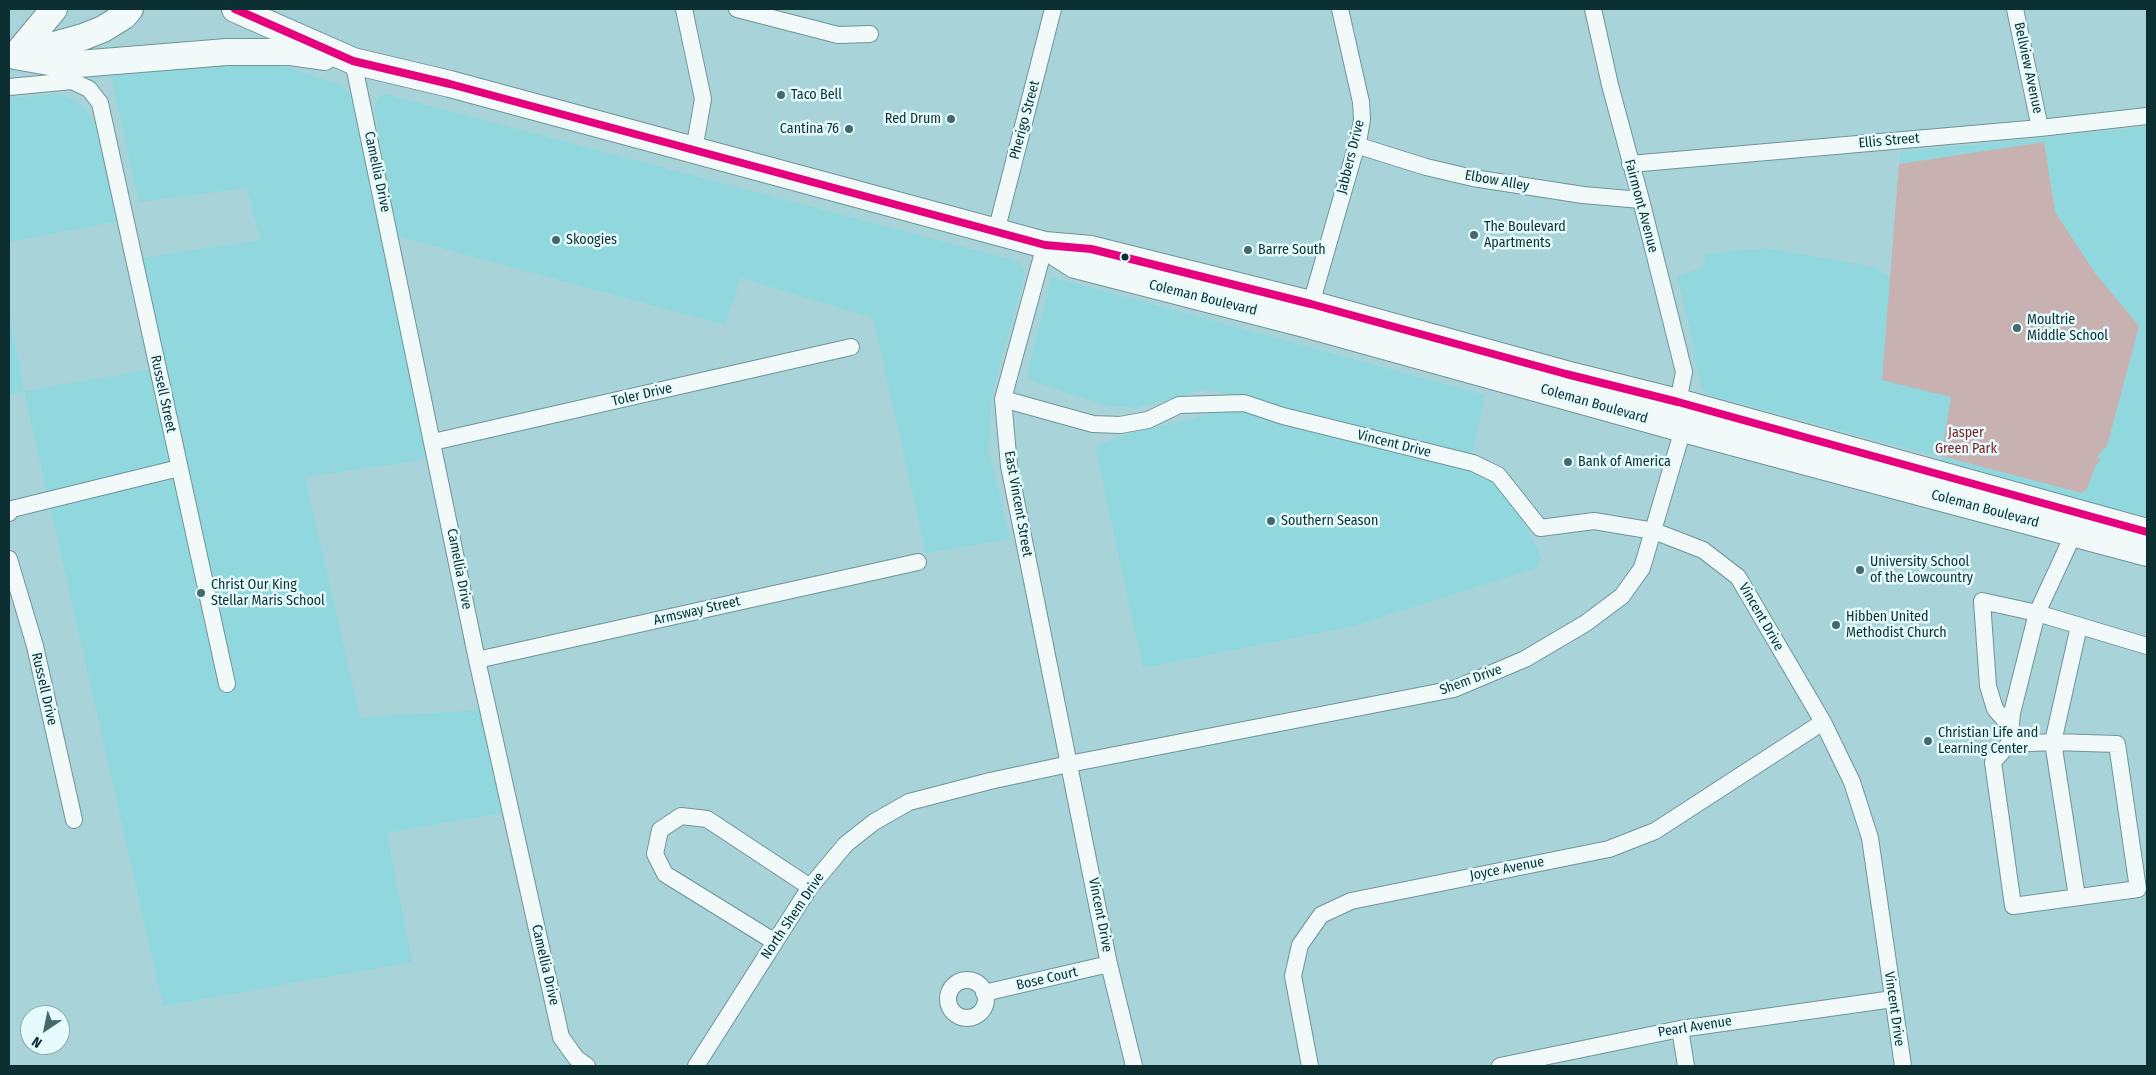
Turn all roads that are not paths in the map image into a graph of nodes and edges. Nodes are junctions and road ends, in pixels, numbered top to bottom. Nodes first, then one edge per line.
1 (54, 9) edge
2 (130, 9) edge
3 (235, 9) edge
4 (684, 9) edge
5 (737, 9) edge
6 (1053, 9) edge
7 (1340, 9) edge
8 (1593, 9) edge
9 (2015, 9) edge
10 (870, 34) dead end
11 (12, 56) edge
12 (353, 61) junction
13 (9, 87) edge
14 (2147, 116) edge
15 (2040, 128) junction
16 (1356, 145) junction
17 (694, 150) junction
18 (1630, 164) junction
19 (1641, 200) junction
20 (996, 232) junction
21 (1045, 245) junction
22 (1311, 304) junction
23 (851, 347) dead end
24 (1506, 379) junction
25 (1003, 399) junction
26 (1678, 402) junction
27 (1683, 429) junction
28 (433, 442) junction
29 (1851, 451) junction
30 (179, 468) junction
31 (9, 513) edge
32 (1654, 531) junction
33 (2147, 532) edge
34 (2074, 533) junction
35 (2147, 540) edge
36 (2147, 553) edge
37 (9, 559) edge
38 (918, 562) dead end
39 (2037, 613) junction
40 (2079, 626) junction
41 (2147, 646) edge
42 (477, 660) junction
43 (227, 684) dead end
44 (1823, 722) junction
45 (2010, 727) junction
46 (2053, 742) junction
47 (2009, 744) junction
48 (1069, 764) junction
49 (74, 820) dead end
50 (810, 886) junction
51 (2077, 898) junction
52 (774, 942) junction
53 (1109, 964) junction
54 (984, 993) dead end
55 (1893, 999) junction
56 (1680, 1028) junction
57 (587, 1066) edge
58 (696, 1066) edge
59 (1134, 1066) edge
60 (1310, 1066) edge
61 (1500, 1066) edge
62 (1686, 1066) edge
63 (1903, 1066) edge

1 - 11 main road
2 - 11 main road
3 - 12 main road, Coleman Boulevard
4 - 17 street
5 - 10 street
6 - 20 street, Pherigo Street
7 - 16 street, Jabbers Drive
8 - 18 street, Fairmont Avenue
9 - 15 street, Bellview Avenue
11 - 12 main road
12 - 17 main road, Coleman Boulevard
12 - 28 street, Camellia Drive
13 - 30 street, Russell Street
14 - 15 street, Ellis Street
15 - 18 street, Ellis Street
16 - 19 street, Elbow Alley
16 - 22 street, Jabbers Drive
17 - 20 main road, Coleman Boulevard
18 - 19 street, Fairmont Avenue
19 - 26 street, Fairmont Avenue
20 - 21 main road, Coleman Boulevard
21 - 22 main road, Coleman Boulevard
21 - 24 main road, Coleman Boulevard
21 - 25 street, East Vincent Street
22 - 26 main road, Coleman Boulevard
23 - 28 street, Toler Drive
24 - 26 main road
24 - 27 main road, Coleman Boulevard
25 - 32 street, Vincent Drive
25 - 48 street, East Vincent Street
26 - 27 street, Shem Drive
26 - 29 main road, Coleman Boulevard
27 - 29 main road
27 - 32 street, Shem Drive
27 - 34 main road, Coleman Boulevard
28 - 42 street, Camellia Drive
29 - 33 main road, Coleman Boulevard
30 - 31 street
30 - 43 street, Russell Street
32 - 44 street, Vincent Drive
32 - 48 street, Shem Drive
34 - 35 main road
34 - 36 main road, Coleman Boulevard
34 - 39 street
37 - 49 street, Russell Drive
38 - 42 street, Armsway Street
39 - 40 street
39 - 45 street
39 - 45 street
40 - 41 street
40 - 46 street
42 - 57 street, Camellia Drive
44 - 55 street, Vincent Drive
44 - 60 street, Joyce Avenue
45 - 47 street
46 - 47 street
46 - 51 street
46 - 51 street
47 - 51 street
48 - 50 street, North Shem Drive
48 - 53 street, Vincent Drive
50 - 52 street, North Shem Drive
50 - 52 street
52 - 58 street, North Shem Drive
53 - 54 street, Bose Court
53 - 59 street, Vincent Drive
55 - 56 street, Pearl Avenue
55 - 63 street, Vincent Drive
56 - 61 street, Pearl Avenue
56 - 62 street

